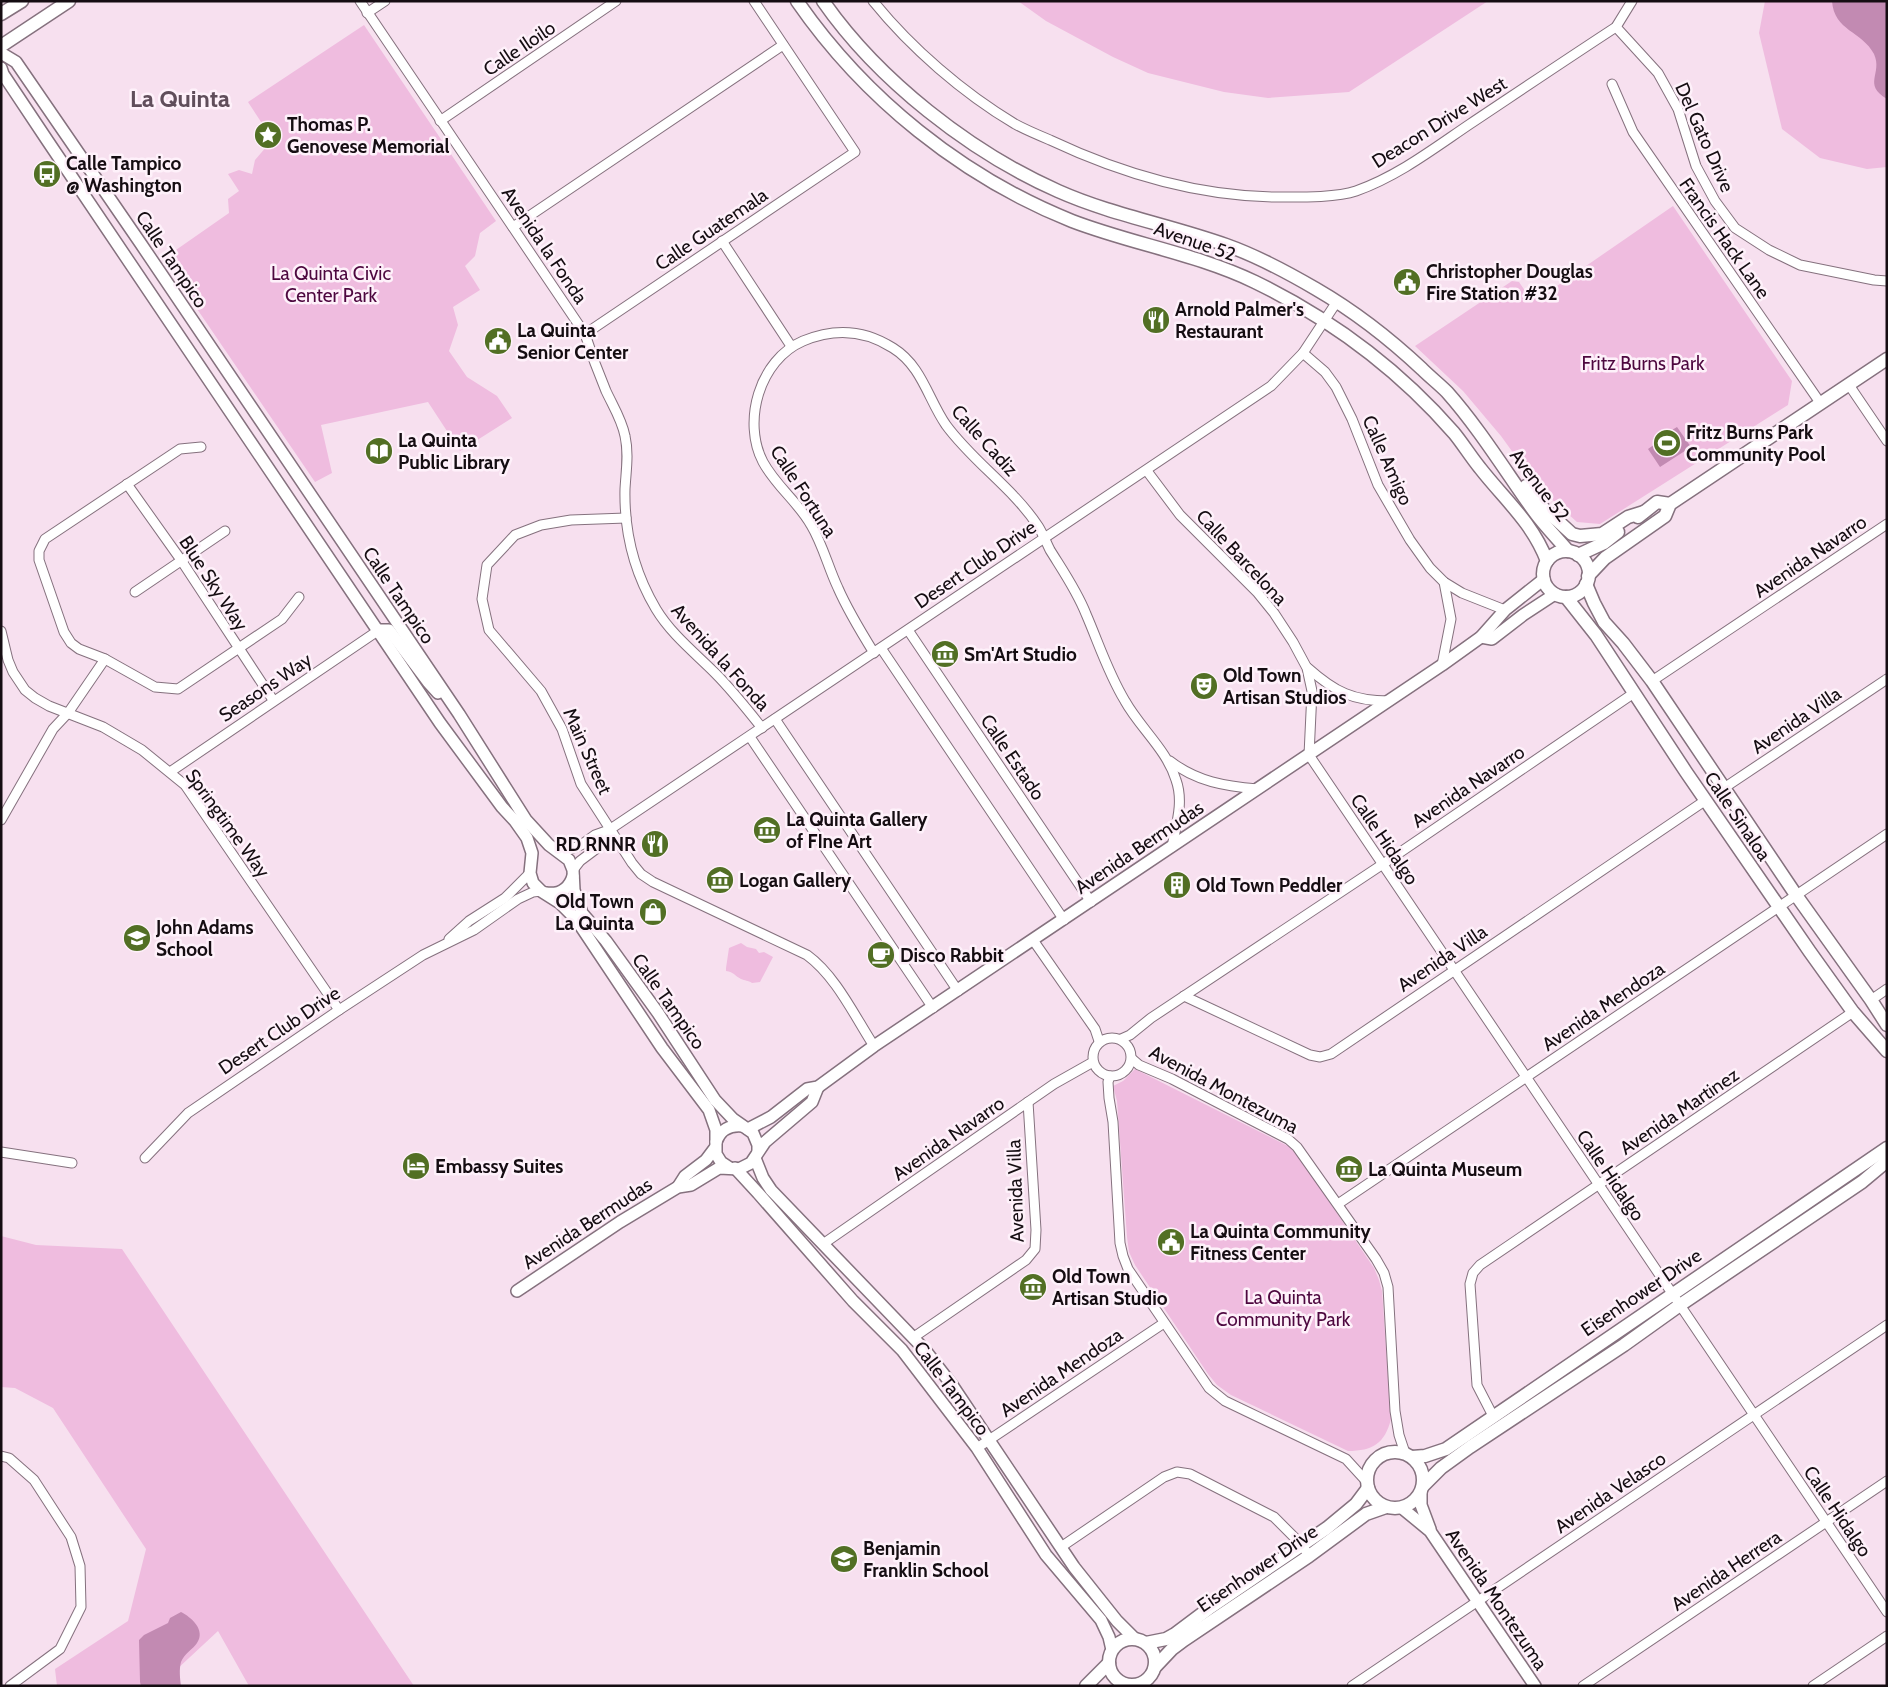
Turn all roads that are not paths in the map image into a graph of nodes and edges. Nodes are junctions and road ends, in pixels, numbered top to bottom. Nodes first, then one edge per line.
1 (22, 1) edge
2 (69, 1) edge
3 (360, 1) edge
4 (385, 1) edge
5 (616, 1) edge
6 (754, 1) edge
7 (797, 1) edge
8 (822, 1) edge
9 (873, 1) edge
10 (1632, 1) edge
11 (367, 13) junction
12 (1, 14) edge
13 (1616, 27) junction
14 (783, 45) junction
15 (1, 46) edge
16 (1, 53) edge
17 (1, 68) edge
18 (1612, 84) dead end
19 (440, 121) junction
20 (512, 226) junction
21 (722, 241) junction
22 (1887, 281) edge
23 (1336, 302) junction
24 (1324, 321) junction
25 (585, 334) junction
26 (791, 346) junction
27 (1303, 352) junction
28 (1887, 359) edge
29 (1849, 385) junction
30 (1821, 404) junction
31 (1887, 441) edge
32 (201, 447) dead end
33 (1502, 465) junction
34 (1147, 471) junction
35 (127, 484) junction
36 (1670, 504) junction
37 (1644, 512) junction
38 (626, 518) junction
39 (1887, 524) edge
40 (225, 531) dead end
41 (1044, 538) junction
42 (1573, 553) junction
43 (181, 560) junction
44 (1547, 561) junction
45 (1544, 579) junction
46 (1587, 580) junction
47 (1444, 582) junction
48 (135, 592) dead end
49 (1560, 595) junction
50 (299, 597) dead end
51 (1505, 610) junction
52 (379, 630) junction
53 (908, 630) junction
54 (1, 631) edge
55 (1481, 638) junction
56 (238, 649) junction
57 (877, 650) junction
58 (105, 660) junction
59 (1442, 664) junction
60 (1307, 668) junction
61 (1887, 679) edge
62 (1652, 681) junction
63 (1634, 693) junction
64 (273, 700) junction
65 (1389, 701) junction
66 (68, 714) junction
67 (459, 714) junction
68 (776, 719) junction
69 (762, 728) junction
70 (750, 737) junction
71 (1309, 756) junction
72 (1166, 758) junction
73 (170, 772) junction
74 (1724, 788) junction
75 (1258, 789) junction
76 (1706, 800) junction
77 (2, 817) edge
78 (610, 830) junction
79 (1887, 834) edge
80 (1172, 847) junction
81 (559, 852) junction
82 (1383, 864) junction
83 (530, 869) junction
84 (573, 873) junction
85 (544, 892) junction
86 (1796, 896) junction
87 (1091, 902) junction
88 (1778, 907) junction
89 (1064, 920) junction
90 (1033, 940) junction
91 (444, 945) junction
92 (1454, 970) junction
93 (1887, 989) edge
94 (958, 991) junction
95 (1184, 996) junction
96 (1871, 1000) junction
97 (933, 1008) junction
98 (339, 1010) junction
99 (1853, 1012) junction
100 (1887, 1025) edge
101 (1121, 1039) junction
102 (1099, 1041) junction
103 (874, 1046) junction
104 (1887, 1051) edge
105 (1132, 1059) junction
106 (1093, 1062) junction
107 (1110, 1076) junction
108 (1526, 1077) junction
109 (818, 1087) junction
110 (1028, 1102) junction
111 (745, 1128) junction
112 (715, 1146) junction
113 (1887, 1148) edge
114 (1, 1152) edge
115 (757, 1155) junction
116 (145, 1158) dead end
117 (1887, 1161) edge
118 (72, 1163) dead end
119 (732, 1168) junction
120 (1599, 1186) junction
121 (678, 1187) junction
122 (1338, 1204) junction
123 (823, 1244) junction
124 (517, 1291) dead end
125 (1672, 1293) junction
126 (1680, 1305) junction
127 (1164, 1323) junction
128 (1887, 1325) edge
129 (914, 1337) junction
130 (1754, 1415) junction
131 (1493, 1416) junction
132 (989, 1440) junction
133 (977, 1448) junction
134 (1408, 1455) junction
135 (1, 1456) edge
136 (1887, 1481) edge
137 (1368, 1485) junction
138 (1422, 1490) junction
139 (1386, 1507) junction
140 (1402, 1508) junction
141 (1826, 1522) junction
142 (1430, 1531) junction
143 (1061, 1547) junction
144 (1306, 1550) junction
145 (1478, 1601) junction
146 (1887, 1612) edge
147 (1887, 1636) edge
148 (1134, 1638) junction
149 (1146, 1643) junction
150 (1112, 1650) junction
151 (1109, 1663) junction
152 (1155, 1667) junction
153 (1123, 1683) junction
154 (10, 1686) edge
155 (1086, 1686) edge
156 (1110, 1686) edge
157 (1352, 1686) edge
158 (1535, 1686) edge
159 (1583, 1686) edge
160 (1813, 1686) edge

1 - 12 main road
2 - 15 main road
3 - 11 street, Avenida la Fonda
4 - 11 street
5 - 19 street, Calle Iloilo
6 - 14 street
7 - 24 main road, Avenue 52
8 - 23 main road, Avenue 52
9 - 13 street, Deacon Drive West
10 - 13 street
11 - 19 street, Avenida la Fonda
13 - 22 street, Del Gato Drive
14 - 20 street
14 - 21 street, Calle Guatemala
16 - 67 street, Calle Tampico
17 - 52 street, Calle Tampico
18 - 30 street, Francis Hack Lane
19 - 20 street, Avenida la Fonda
20 - 25 street, Avenida la Fonda
21 - 25 street, Calle Guatemala
21 - 26 street
23 - 24 street, Desert Club Drive
23 - 33 main road, Avenue 52
24 - 27 street, Desert Club Drive
24 - 44 main road, Avenue 52
25 - 38 street, Avenida la Fonda
26 - 41 street, Calle Cadiz
26 - 57 street, Calle Fortuna
27 - 34 street, Desert Club Drive
27 - 47 street, Calle Amigo
28 - 29 main road
29 - 30 main road
29 - 31 street
30 - 36 main road
32 - 35 street
33 - 37 main road
33 - 42 main road, Avenue 52
34 - 41 street, Desert Club Drive
34 - 60 street, Calle Barcelona
35 - 43 street, Blue Sky Way
35 - 58 street
36 - 37 main road
36 - 46 main road
37 - 42 main road
38 - 69 street, Avenida la Fonda
38 - 78 street, Main Street
39 - 62 street, Avenida Navarro
40 - 43 street
41 - 53 street, Desert Club Drive
41 - 72 street, Calle Cadiz
42 - 44 main road
42 - 46 main road
43 - 48 street
43 - 56 street, Blue Sky Way
44 - 45 main road
45 - 49 main road
45 - 51 street, Avenida Bermudas
46 - 49 main road
46 - 62 main road, Calle Sinaloa
47 - 51 street, Calle Amigo
47 - 59 street
49 - 55 street, Avenida Bermudas
49 - 63 main road, Calle Sinaloa
50 - 56 street
51 - 55 street, Avenida Bermudas
52 - 64 street, Seasons Way
52 - 67 street
52 - 83 street, Calle Tampico
53 - 57 street, Desert Club Drive
53 - 87 street, Calle Estado
54 - 66 street, Springtime Way
55 - 59 street, Avenida Bermudas
56 - 58 street
56 - 64 street, Blue Sky Way
57 - 68 street, Desert Club Drive
57 - 89 street
58 - 66 street
59 - 65 street, Avenida Bermudas
60 - 65 street, Calle Barcelona
60 - 71 street, Calle Barcelona
61 - 74 street, Avenida Villa
62 - 74 main road, Calle Sinaloa
63 - 76 main road, Calle Sinaloa
63 - 82 street, Avenida Navarro
64 - 73 street, Seasons Way
65 - 71 street, Avenida Bermudas
66 - 73 street, Springtime Way
66 - 77 street
67 - 81 street, Calle Tampico
68 - 69 street, Desert Club Drive
68 - 94 street, Avenida la Fonda
69 - 70 street, Desert Club Drive
70 - 78 street, Desert Club Drive
70 - 97 street, Avenida la Fonda
71 - 75 street, Avenida Bermudas
71 - 82 street, Calle Hidalgo
72 - 75 street, Calle Cadiz
72 - 80 street, Calle Cadiz
73 - 98 street, Springtime Way
74 - 86 main road, Calle Sinaloa
75 - 80 street, Avenida Bermudas
76 - 88 main road, Calle Sinaloa
76 - 92 street, Avenida Villa
78 - 81 street, Desert Club Drive
78 - 84 street, Desert Club Drive
78 - 103 street, Main Street
79 - 86 street, Avenida Mendoza
80 - 87 street, Avenida Bermudas
81 - 83 street, Desert Club Drive
81 - 84 street, Calle Tampico
82 - 92 street, Calle Hidalgo
82 - 95 street, Avenida Navarro
83 - 85 street, Calle Tampico
83 - 91 street, Desert Club Drive
84 - 85 street, Desert Club Drive
84 - 111 street, Calle Tampico
85 - 91 street, Desert Club Drive
85 - 112 street, Calle Tampico
86 - 88 street, Avenida Mendoza
86 - 96 main road, Calle Sinaloa
87 - 89 street, Avenida Bermudas
88 - 99 main road, Calle Sinaloa
88 - 108 street, Avenida Mendoza
89 - 90 street, Avenida Bermudas
90 - 94 street, Avenida Bermudas
90 - 102 street
91 - 98 street, Desert Club Drive
92 - 95 street, Avenida Villa
92 - 108 street, Calle Hidalgo
93 - 96 street
94 - 97 street, Avenida Bermudas
95 - 101 street, Avenida Navarro
96 - 100 main road, Calle Sinaloa
97 - 103 street, Avenida Bermudas
98 - 116 street, Desert Club Drive
99 - 104 main road, Calle Sinaloa
99 - 120 street, Avenida Martinez
101 - 102 street
101 - 105 street
102 - 106 street
103 - 109 street, Avenida Bermudas
105 - 107 street
105 - 122 street, Avenida Montezuma
106 - 107 street
106 - 110 street, Avenida Navarro
107 - 127 street
108 - 120 street, Calle Hidalgo
108 - 122 street, Avenida Mendoza
109 - 111 street, Avenida Bermudas
109 - 115 street, Avenida Bermudas
110 - 123 street, Avenida Navarro
110 - 129 street, Avenida Villa
111 - 112 street, Avenida Bermudas
111 - 115 street, Calle Tampico
112 - 119 street, Calle Tampico
112 - 121 street, Avenida Bermudas
113 - 125 main road, Eisenhower Drive
114 - 118 street
115 - 119 street, Avenida Bermudas
115 - 123 street, Calle Tampico
117 - 126 main road, Eisenhower Drive
119 - 121 street, Avenida Bermudas
119 - 133 street, Calle Tampico
120 - 125 street, Calle Hidalgo
120 - 131 street, Avenida Martinez
121 - 124 street, Avenida Bermudas
122 - 134 street, Avenida Montezuma
123 - 129 street, Calle Tampico
125 - 126 street, Calle Hidalgo
125 - 131 main road, Eisenhower Drive
126 - 130 street, Calle Hidalgo
126 - 138 main road, Eisenhower Drive
127 - 132 street, Avenida Mendoza
127 - 137 street
128 - 130 street, Avenida Velasco
129 - 132 street, Calle Tampico
130 - 141 street, Calle Hidalgo
130 - 145 street, Avenida Velasco
131 - 134 main road, Eisenhower Drive
132 - 133 street, Avenida Mendoza
132 - 143 street, Calle Tampico
133 - 150 street, Calle Tampico
134 - 137 main road, Eisenhower Drive
134 - 138 main road
135 - 154 street
136 - 141 street, Avenida Herrera
137 - 139 main road
137 - 144 main road, Eisenhower Drive
138 - 140 main road, Eisenhower Drive
138 - 142 street, Avenida Montezuma
139 - 140 main road, Eisenhower Drive
139 - 144 main road, Eisenhower Drive
140 - 142 street, Avenida Montezuma
141 - 146 street, Calle Hidalgo
141 - 159 street, Avenida Herrera
142 - 145 street, Avenida Montezuma
143 - 144 street
143 - 148 street, Calle Tampico
144 - 149 main road, Eisenhower Drive
144 - 152 main road, Eisenhower Drive
145 - 157 street, Avenida Velasco
145 - 158 street, Avenida Montezuma
147 - 160 street
148 - 149 main road
148 - 150 main road
149 - 152 main road
150 - 151 main road
151 - 153 main road
151 - 155 main road
152 - 153 main road, Eisenhower Drive
153 - 156 main road, Eisenhower Drive

